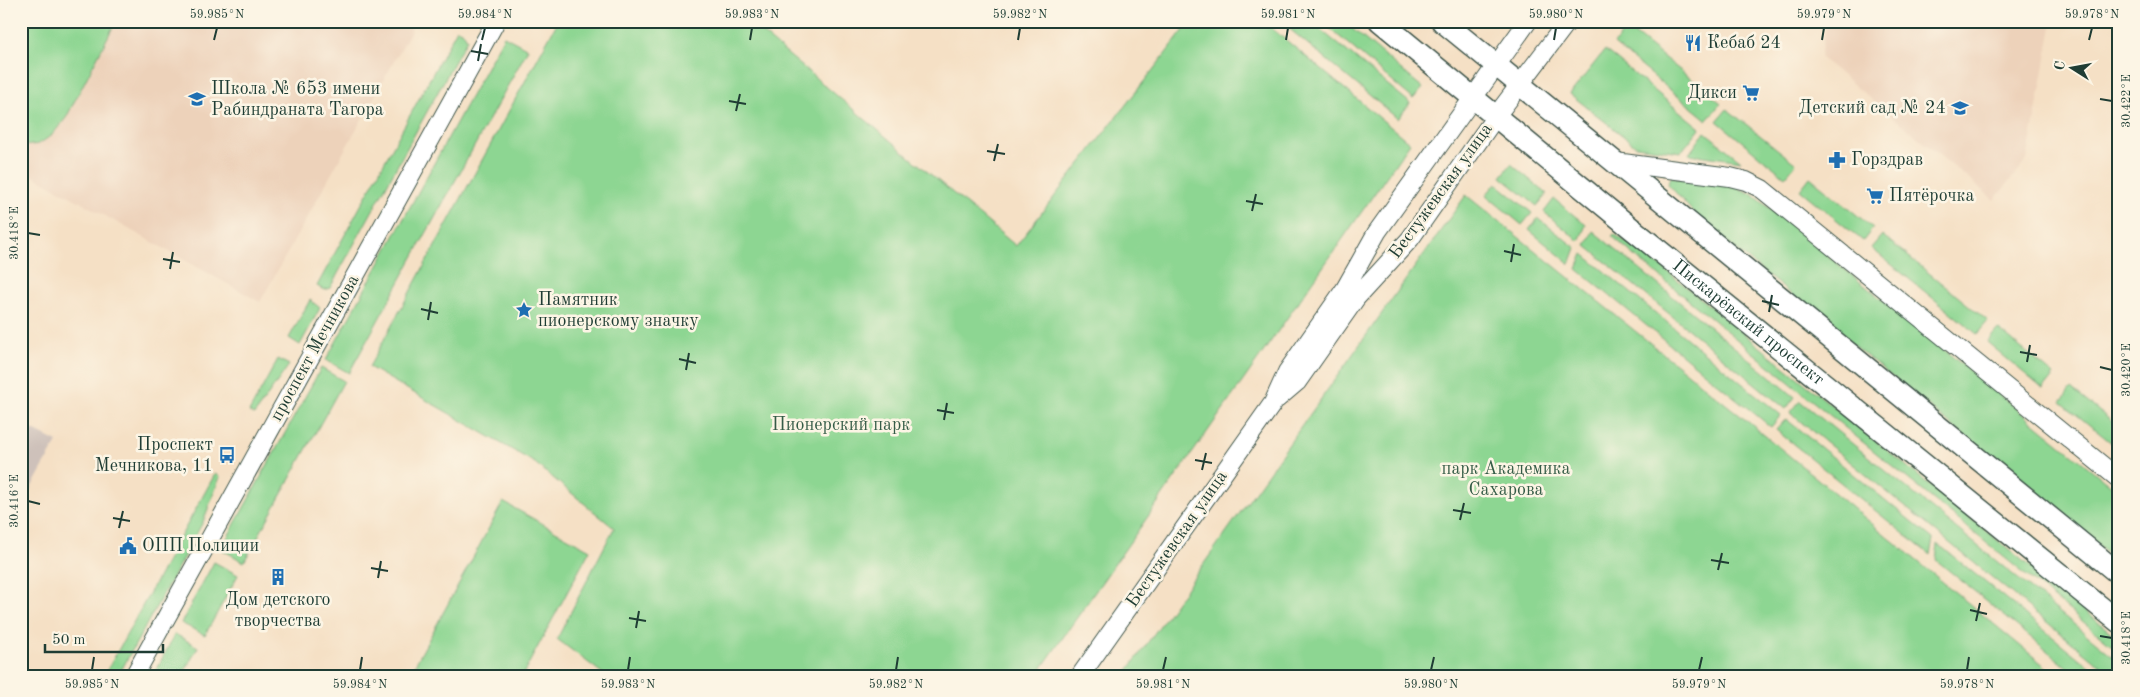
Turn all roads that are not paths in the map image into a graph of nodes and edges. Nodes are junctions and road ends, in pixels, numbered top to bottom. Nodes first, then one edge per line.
1 (496, 21) edge
2 (1380, 21) edge
3 (1442, 21) edge
4 (1528, 21) edge
5 (1568, 21) edge
6 (1496, 65) junction
7 (1520, 84) junction
8 (1473, 97) junction
9 (1496, 116) junction
10 (1615, 162) junction
11 (1273, 403) junction
12 (2119, 479) edge
13 (2119, 574) edge
14 (2119, 622) edge
15 (134, 676) edge
16 (1080, 676) edge

1 - 15 street, проспект Мечникова
2 - 8 main road, Пискарёвский проспект
3 - 6 main road
4 - 6 street, Бестужевская улица
5 - 7 street, Бестужевская улица
6 - 7 main road
6 - 8 street, Бестужевская улица
7 - 9 street, Бестужевская улица
7 - 10 main road
8 - 9 main road, Пискарёвский проспект
8 - 11 street, Бестужевская улица
9 - 11 street, Бестужевская улица
9 - 14 main road, Пискарёвский проспект
10 - 12 street
10 - 13 main road
11 - 16 street, Бестужевская улица

